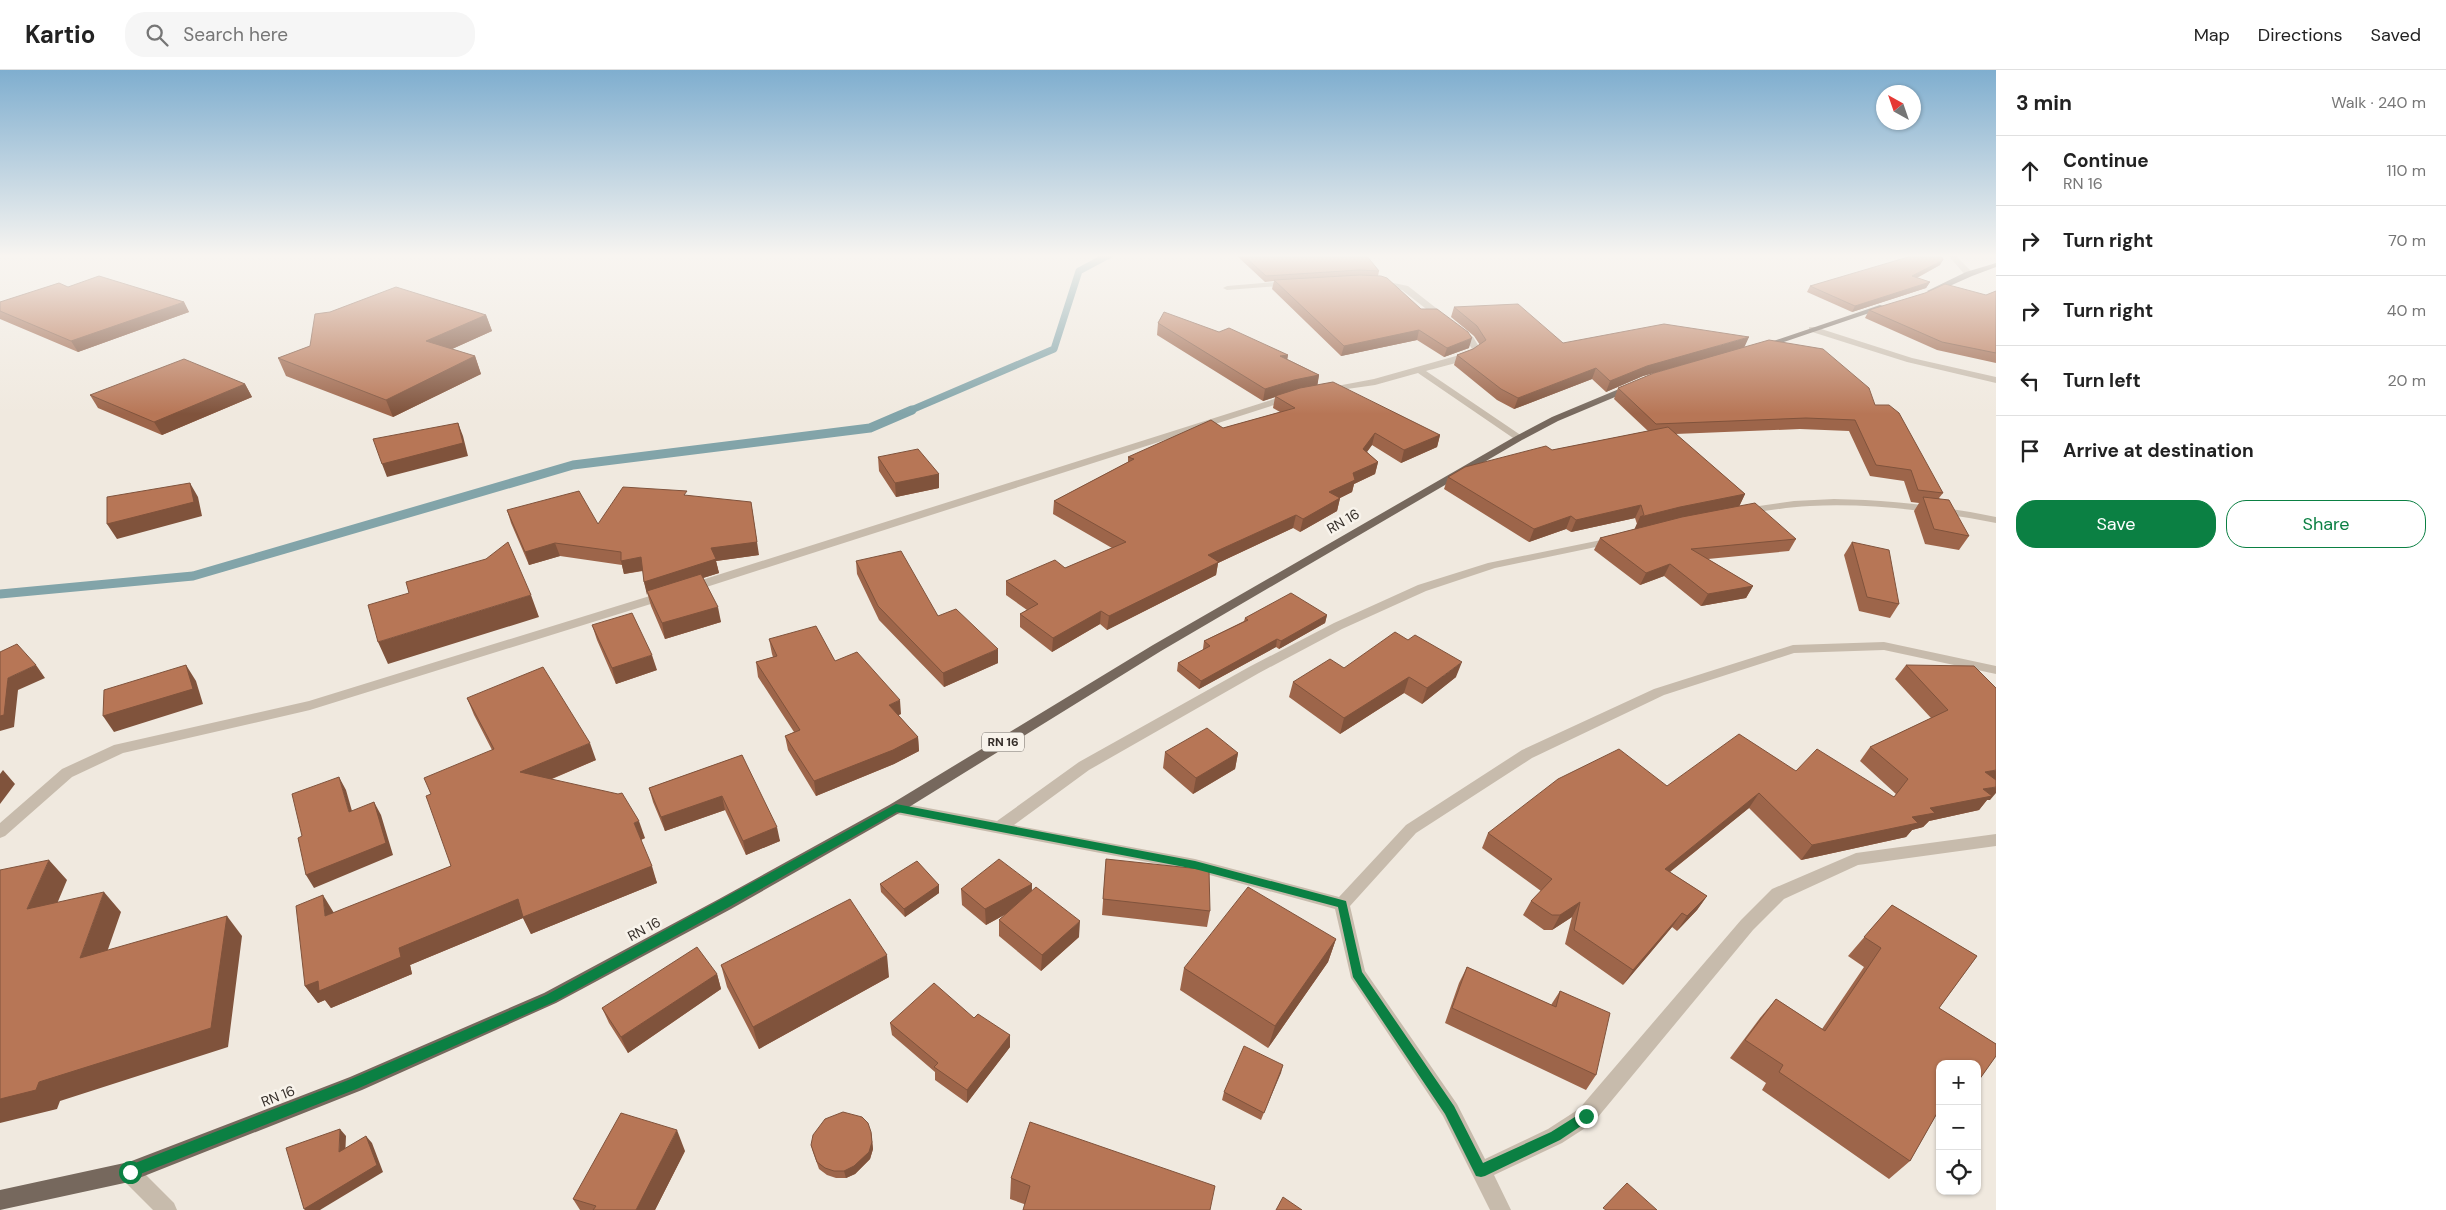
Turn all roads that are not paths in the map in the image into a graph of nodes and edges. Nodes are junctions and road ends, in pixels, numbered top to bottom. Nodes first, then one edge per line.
1 (1430, 308) edge
2 (1881, 308) edge
3 (1812, 329) junction
4 (1743, 353) edge
5 (1418, 370) junction
6 (1646, 380) edge
7 (1996, 380) edge
8 (1315, 392) edge
9 (1302, 394) edge
10 (1519, 438) junction
11 (1736, 512) edge
12 (1996, 520) edge
13 (1623, 538) edge
14 (1996, 670) edge
15 (896, 808) junction
16 (999, 828) junction
17 (0, 832) edge
18 (1996, 840) edge
19 (1342, 904) junction
20 (1481, 1171) junction
21 (130, 1172) junction
22 (0, 1200) edge
23 (167, 1210) edge
24 (1501, 1210) edge

1 - 5 street
2 - 3 main road
3 - 4 main road
3 - 7 street
5 - 8 street
5 - 10 street
6 - 10 main road, RN 16 / RN 16
9 - 17 street
10 - 15 main road, RN 16 / RN 16
11 - 12 street
13 - 16 street
14 - 19 street
15 - 16 street
15 - 21 main road, RN 16 / RN 16
16 - 19 street
18 - 20 street
19 - 20 street
20 - 24 street
21 - 22 main road, RN 16 / RN 16
21 - 23 street

